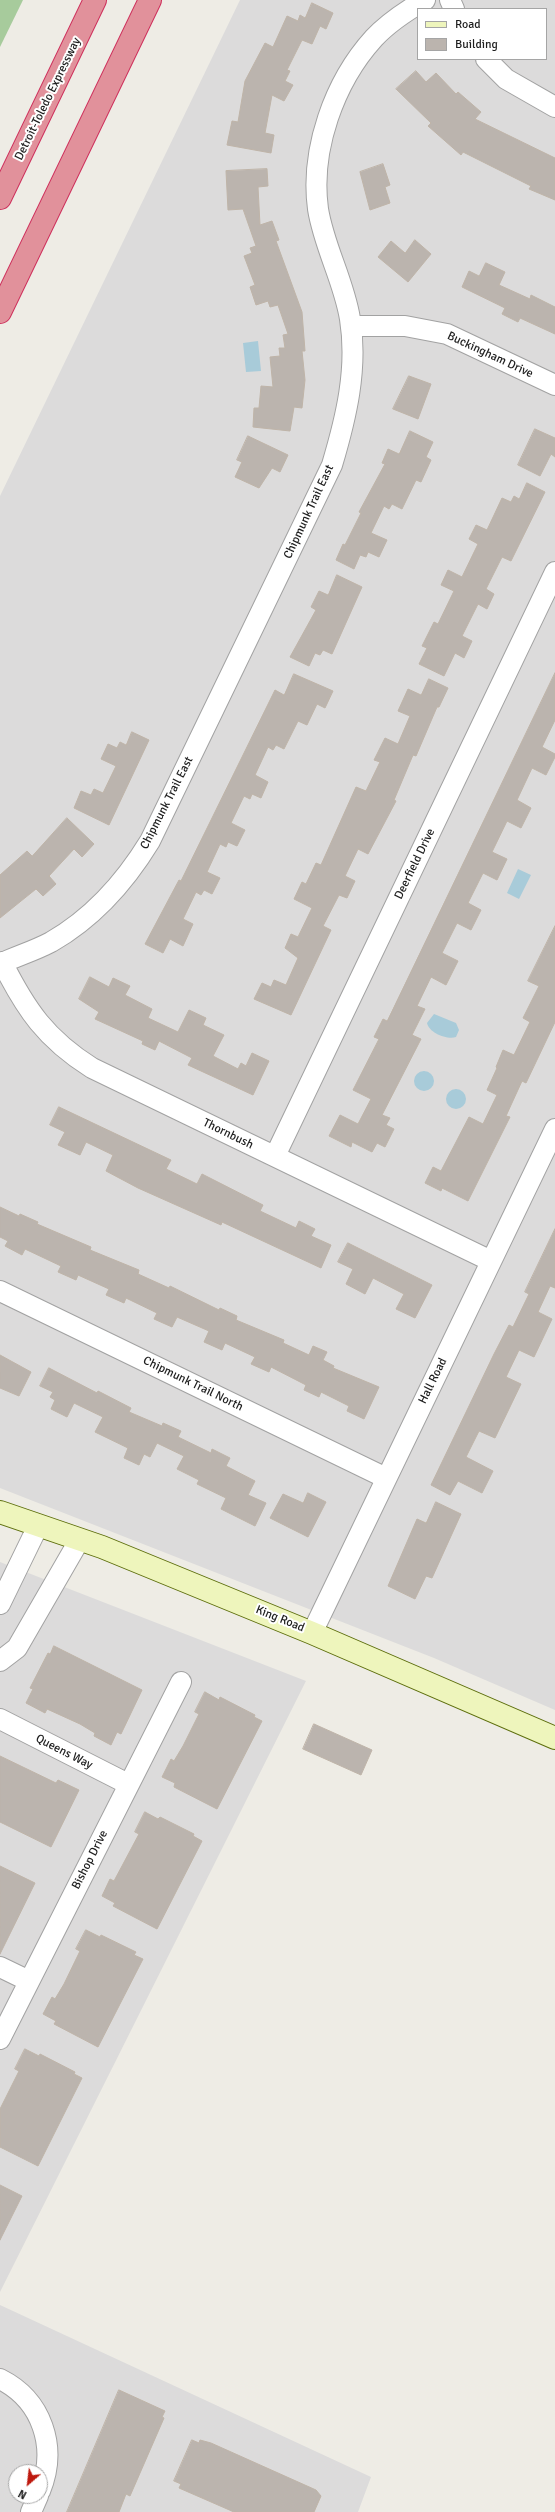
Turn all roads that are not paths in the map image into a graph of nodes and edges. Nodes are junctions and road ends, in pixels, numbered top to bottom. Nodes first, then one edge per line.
1 (95, 0) edge
2 (150, 0) edge
3 (425, 0) edge
4 (487, 60) edge
5 (555, 107) edge
6 (0, 198) edge
7 (0, 312) edge
8 (351, 326) junction
9 (555, 386) edge
10 (555, 572) edge
11 (1, 963) edge
12 (555, 1129) edge
13 (275, 1156) junction
14 (491, 1261) junction
15 (0, 1291) edge
16 (386, 1478) junction
17 (0, 1512) edge
18 (38, 1526) junction
19 (80, 1539) junction
20 (0, 1604) edge
21 (312, 1633) junction
22 (0, 1661) edge
23 (181, 1682) dead end
24 (0, 1719) edge
25 (555, 1738) edge
26 (128, 1784) junction
27 (0, 1967) edge
28 (29, 1981) junction
29 (0, 2039) edge
30 (0, 2379) edge
31 (47, 2464) edge

1 - 6 highway, Detroit-Toledo Expressway
2 - 7 highway
3 - 8 street, Chipmunk Trail East
4 - 5 street
8 - 9 street, Buckingham Drive
8 - 11 street, Chipmunk Trail East
10 - 13 street, Deerfield Drive
11 - 13 street, Thornbush
12 - 14 street, Hall Road
13 - 14 street, Thornbush
14 - 16 street, Hall Road
15 - 16 street, Chipmunk Trail North
16 - 21 street, Hall Road
17 - 18 main road, King Road
18 - 19 main road, King Road
18 - 20 street
19 - 21 main road, King Road
19 - 22 street
21 - 25 main road, King Road
23 - 26 street, Bishop Drive
24 - 26 street, Queens Way
26 - 28 street, Bishop Drive
27 - 28 street
28 - 29 street, Bishop Drive
30 - 31 street

